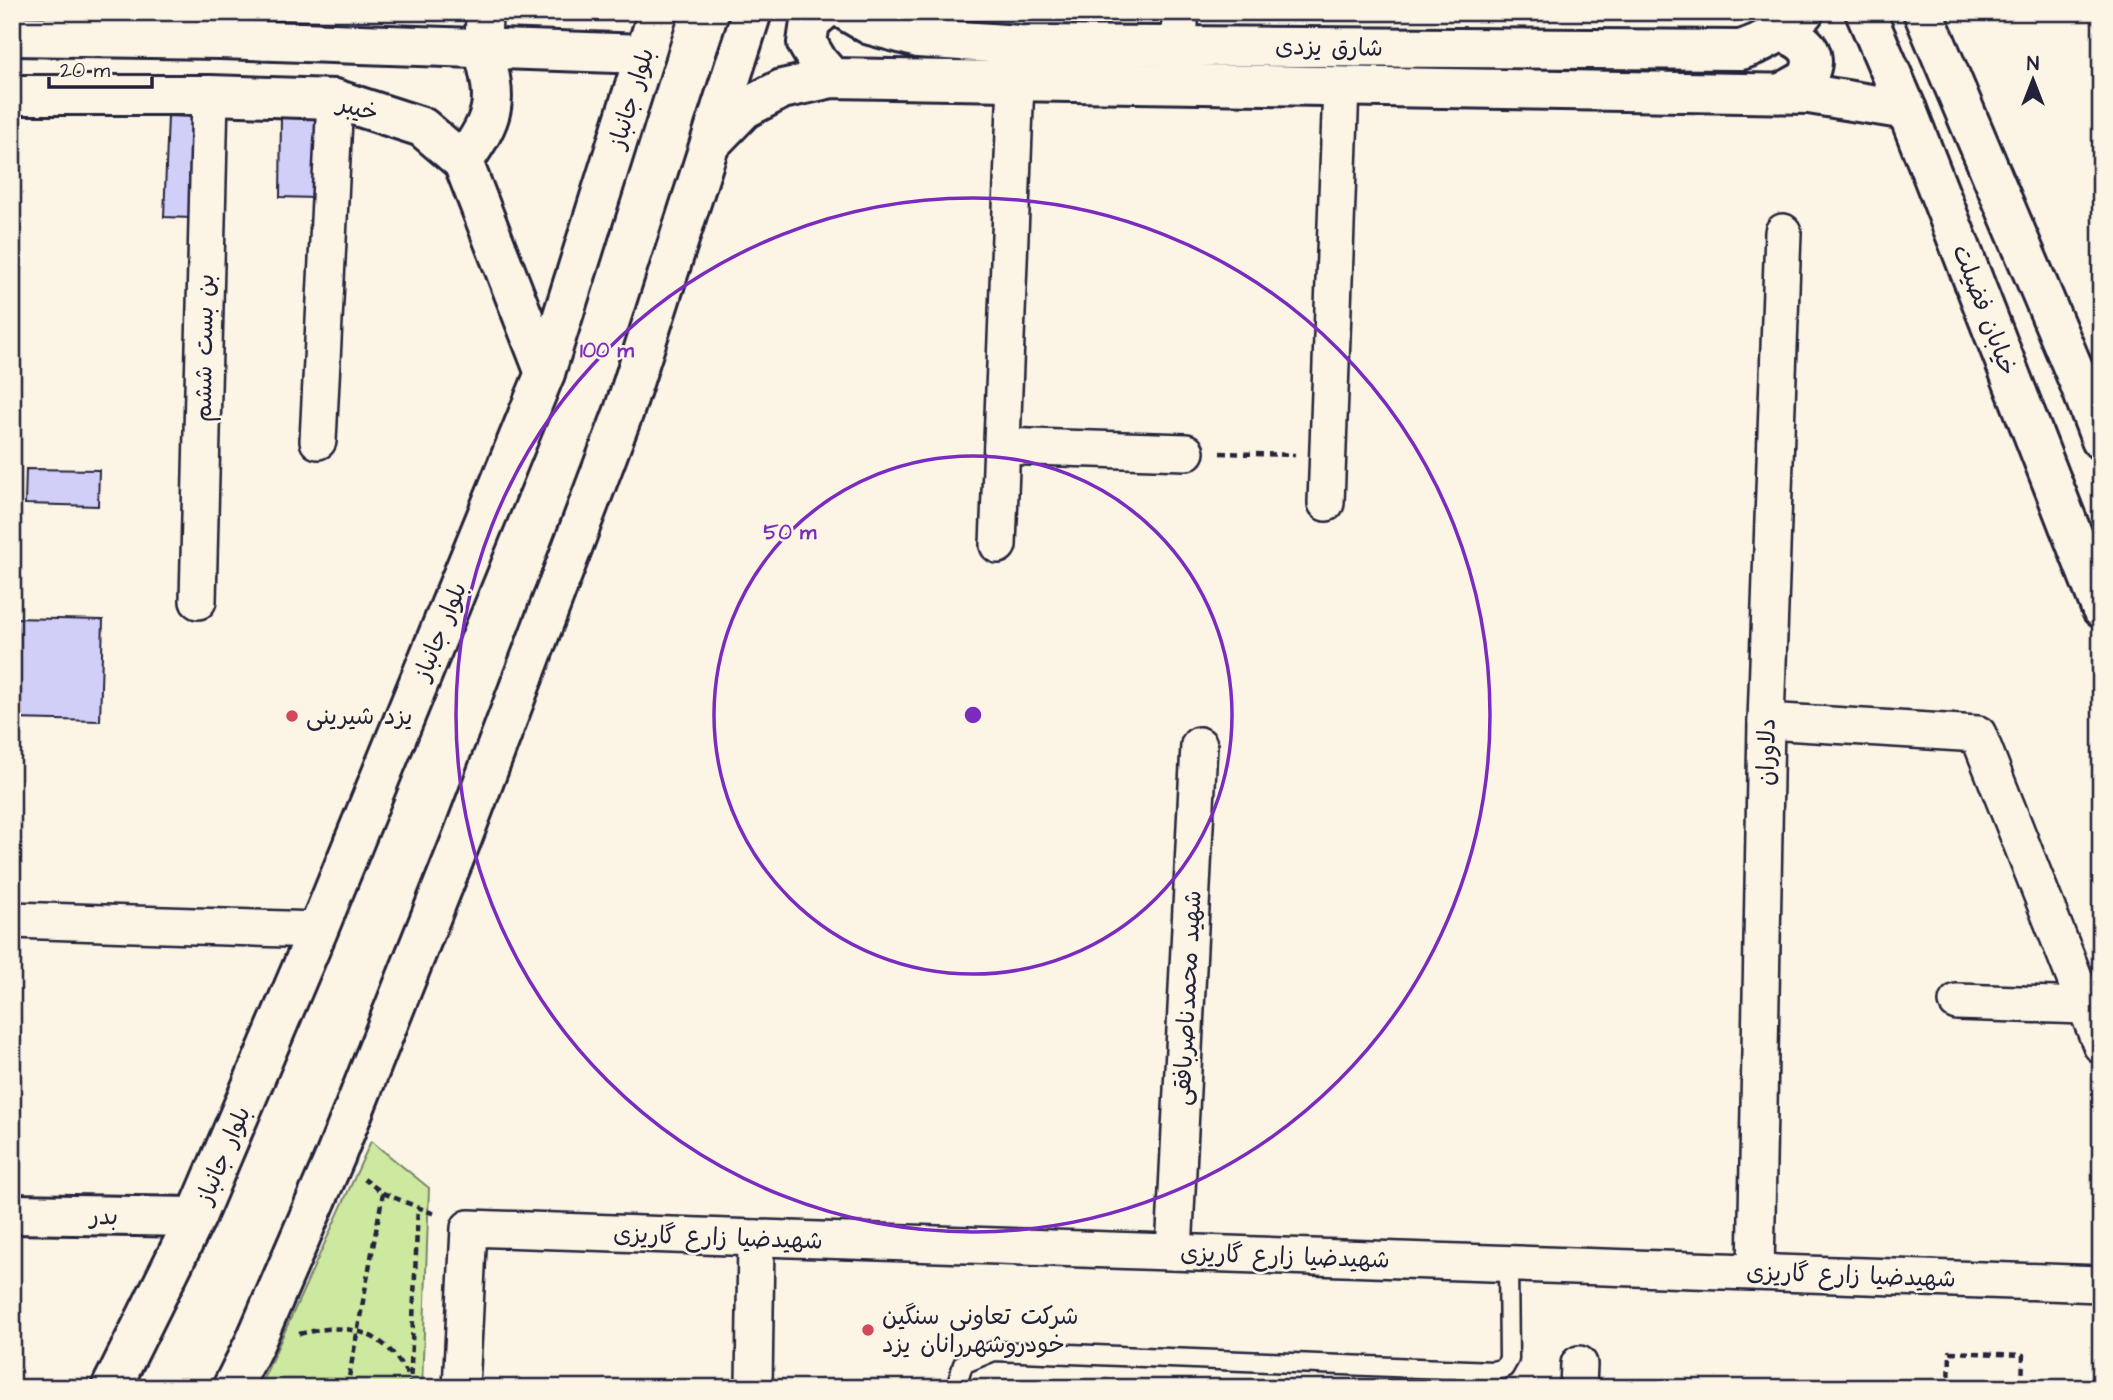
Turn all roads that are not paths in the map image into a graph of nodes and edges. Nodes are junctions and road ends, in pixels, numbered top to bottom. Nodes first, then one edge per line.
1 (658, 12) edge
2 (752, 12) edge
3 (1865, 12) edge
4 (1923, 12) edge
5 (838, 13) edge
6 (1792, 22) edge
7 (1180, 29) edge
8 (484, 30) edge
9 (12, 36) edge
10 (1342, 48) junction
11 (645, 54) junction
12 (832, 78) junction
13 (1016, 81) junction
14 (1341, 86) junction
15 (1782, 93) junction
16 (12, 95) edge
17 (210, 95) junction
18 (335, 99) junction
19 (1907, 110) junction
20 (712, 142) junction
21 (463, 162) junction
22 (1783, 232) dead end
23 (545, 373) junction
24 (2101, 440) edge
25 (318, 441) dead end
26 (1002, 446) junction
27 (1186, 452) road end
28 (1326, 503) dead end
29 (998, 545) dead end
30 (198, 601) dead end
31 (2101, 608) edge
32 (1766, 721) junction
33 (1199, 745) dead end
34 (12, 920) edge
35 (318, 930) junction
36 (1956, 1002) dead end
37 (2085, 1006) junction
38 (2101, 1045) edge
39 (12, 1214) edge
40 (196, 1217) junction
41 (756, 1238) junction
42 (1174, 1252) junction
43 (1508, 1263) junction
44 (1756, 1272) junction
45 (2101, 1284) edge
46 (111, 1388) edge
47 (232, 1388) edge
48 (461, 1388) edge
49 (754, 1388) edge
50 (956, 1388) edge

1 - 11 main road, بلوار جانباز
2 - 20 main road
3 - 19 main road, خیابان فضیلت
4 - 24 main road
5 - 7 main road, شارق یزدی
5 - 12 main road
6 - 10 main road, شارق یزدی
6 - 15 main road
7 - 10 main road, شارق یزدی
8 - 9 main road
8 - 11 main road
8 - 21 main road
10 - 14 main road
11 - 23 main road, بلوار جانباز
12 - 13 main road
12 - 20 main road
13 - 14 main road
13 - 26 street
14 - 15 main road
14 - 28 street
15 - 19 main road
16 - 17 main road, خیبر
17 - 18 main road, خیبر
17 - 30 street, بن بست ششم
18 - 21 main road, خیبر
18 - 25 street
19 - 31 main road, خیابان فضیلت
20 - 47 main road
21 - 23 main road, خیبر
22 - 32 street, دلاوران
23 - 35 main road, بلوار جانباز
26 - 27 street
26 - 29 street
32 - 37 street
32 - 44 street, دلاوران
33 - 42 street, شهید محمدناصربافقی
34 - 35 street
35 - 40 main road, بلوار جانباز
36 - 37 street
37 - 38 street
39 - 40 main road, بدر
40 - 46 main road, بلوار جانباز
41 - 42 street, شهیدضیا زارع گاریزی
41 - 48 street, شهیدضیا زارع گاریزی
41 - 49 street
42 - 43 street, شهیدضیا زارع گاریزی
43 - 44 street, شهیدضیا زارع گاریزی
43 - 50 lane
44 - 45 street, شهیدضیا زارع گاریزی

